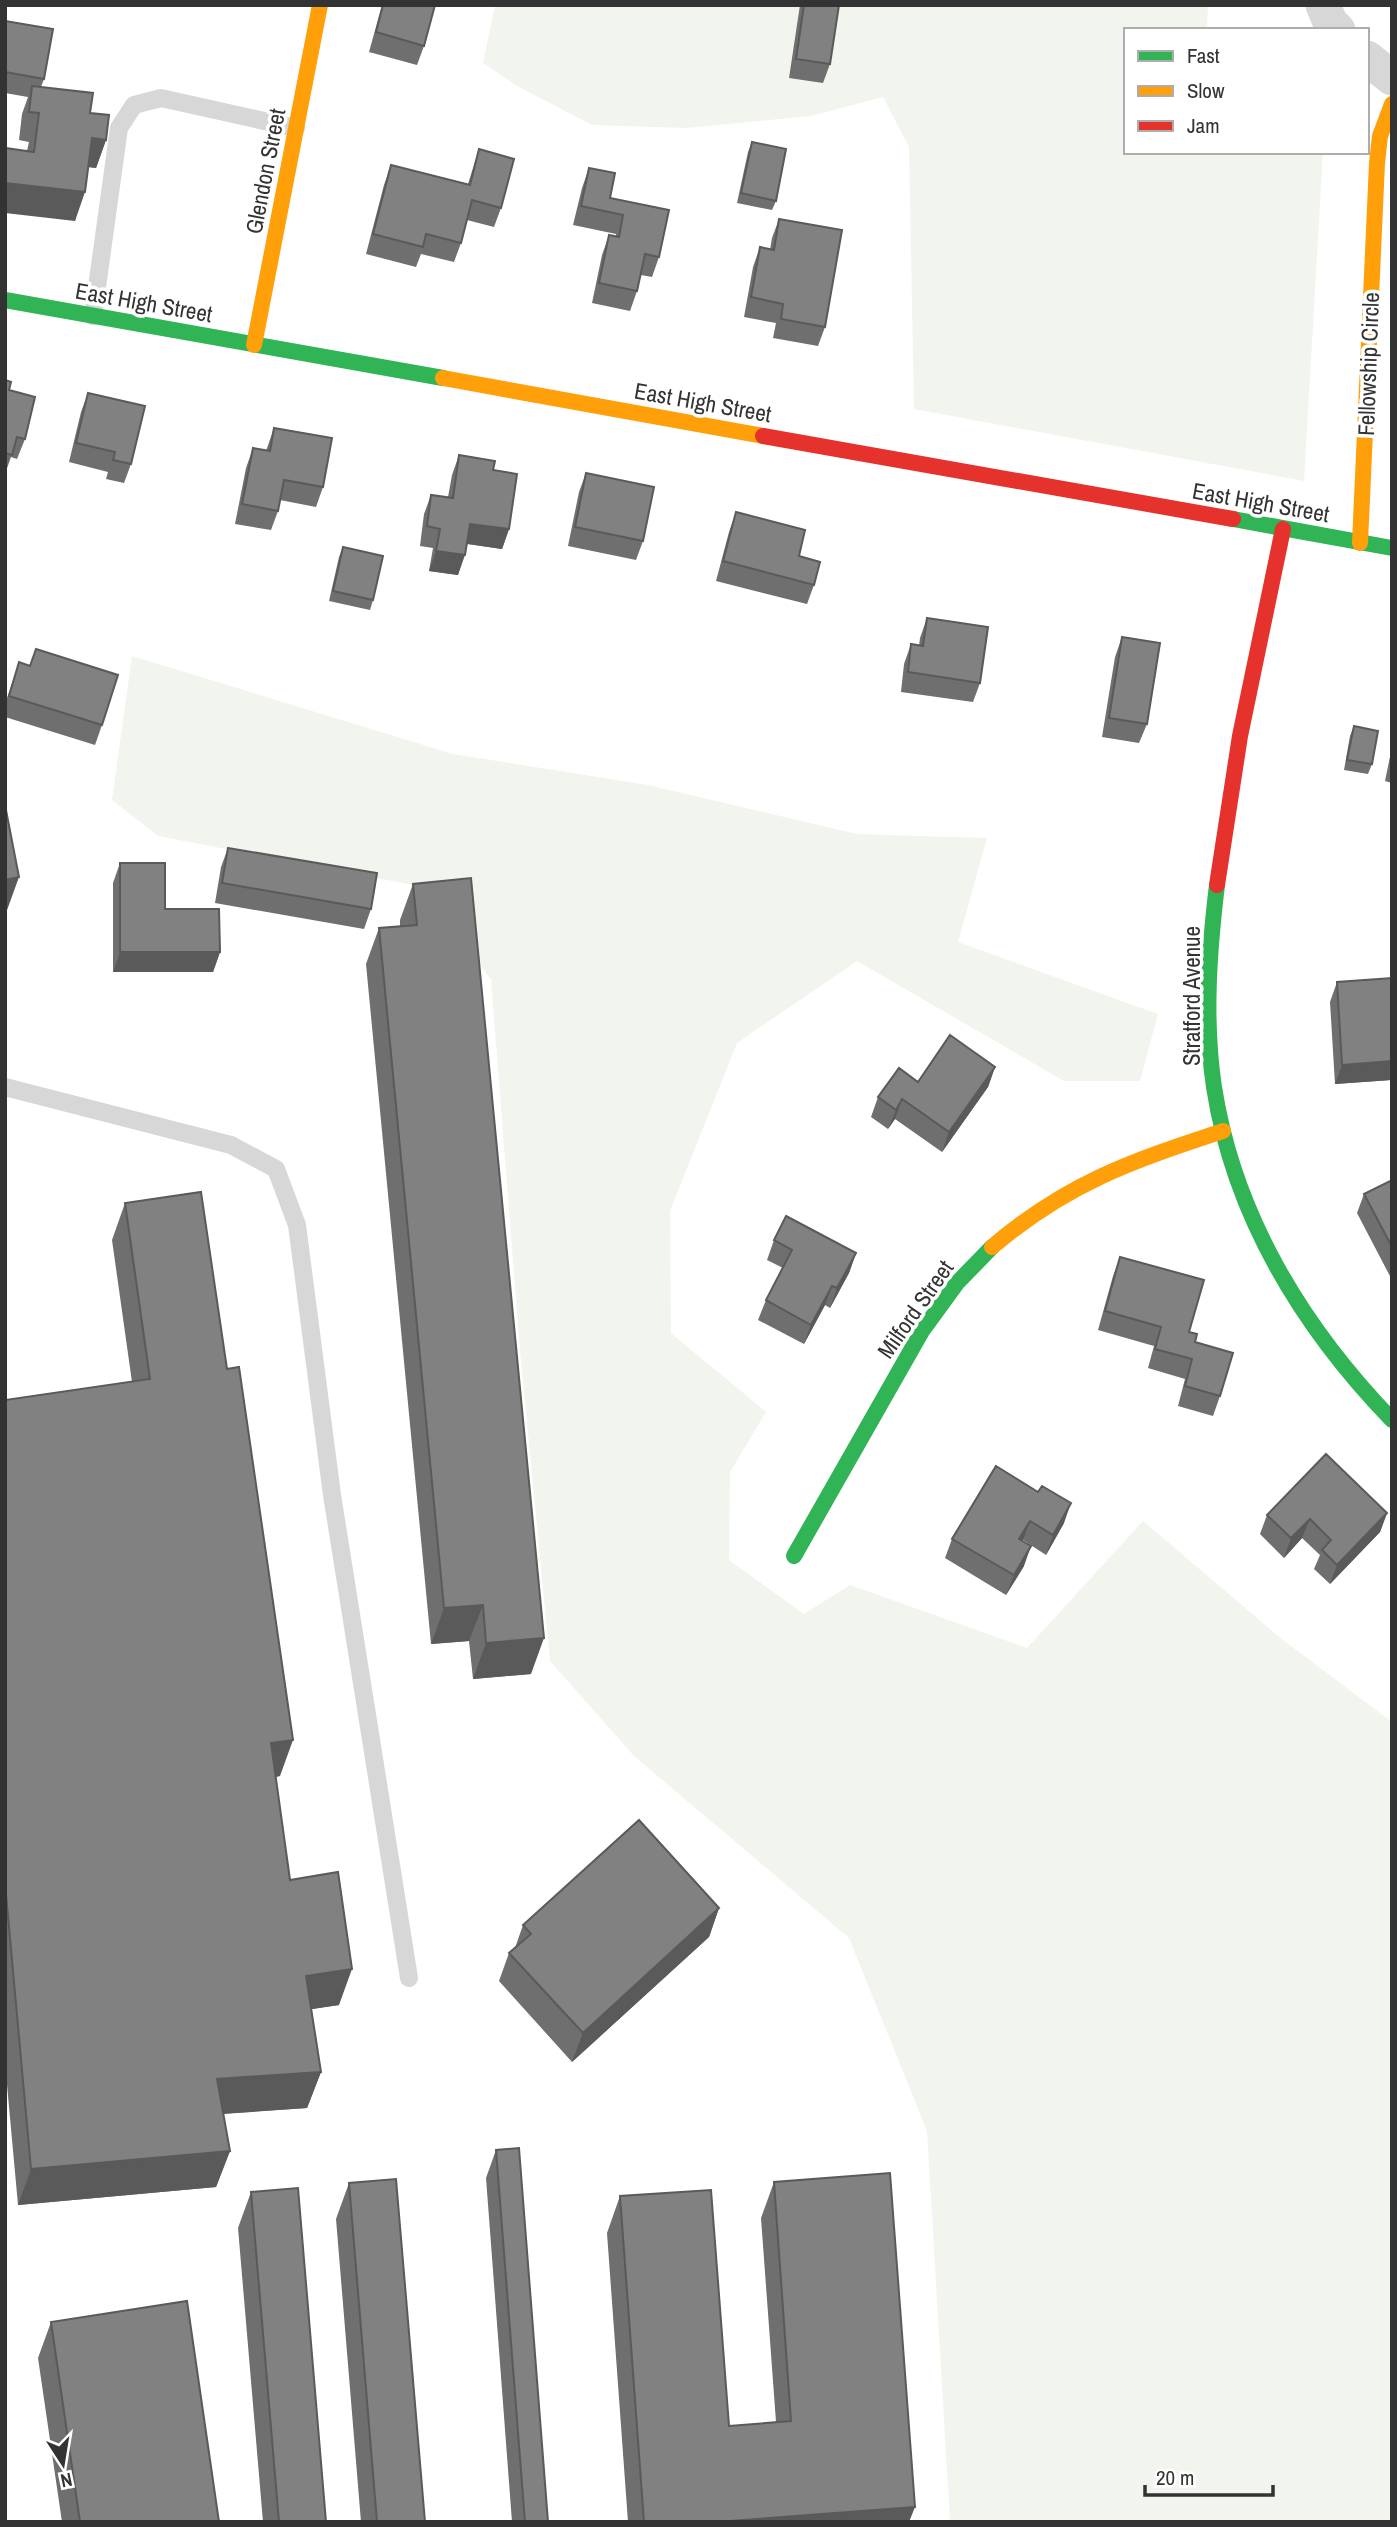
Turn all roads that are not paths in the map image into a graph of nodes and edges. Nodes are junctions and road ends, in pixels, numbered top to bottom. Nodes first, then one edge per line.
1 (320, 5) edge
2 (1323, 5) edge
3 (1336, 28) edge
4 (1369, 60) edge
5 (1392, 78) edge
6 (1392, 104) edge
7 (296, 128) junction
8 (5, 300) edge
9 (93, 316) junction
10 (254, 345) junction
11 (1283, 529) junction
12 (1360, 543) junction
13 (1392, 548) edge
14 (5, 1087) edge
15 (1223, 1130) junction
16 (1392, 1420) edge
17 (794, 1556) dead end
18 (408, 1978) dead end

1 - 7 street, Glendon Street
2 - 3 street
4 - 5 street
6 - 12 street, Fellowship Circle
7 - 9 lane
7 - 10 street, Glendon Street
8 - 9 street, East High Street
9 - 10 street, East High Street
10 - 11 street, East High Street
11 - 12 street, East High Street
11 - 15 street, Stratford Avenue
12 - 13 street, East High Street
14 - 18 lane
15 - 16 street, Stratford Avenue
15 - 17 street, Milford Street

